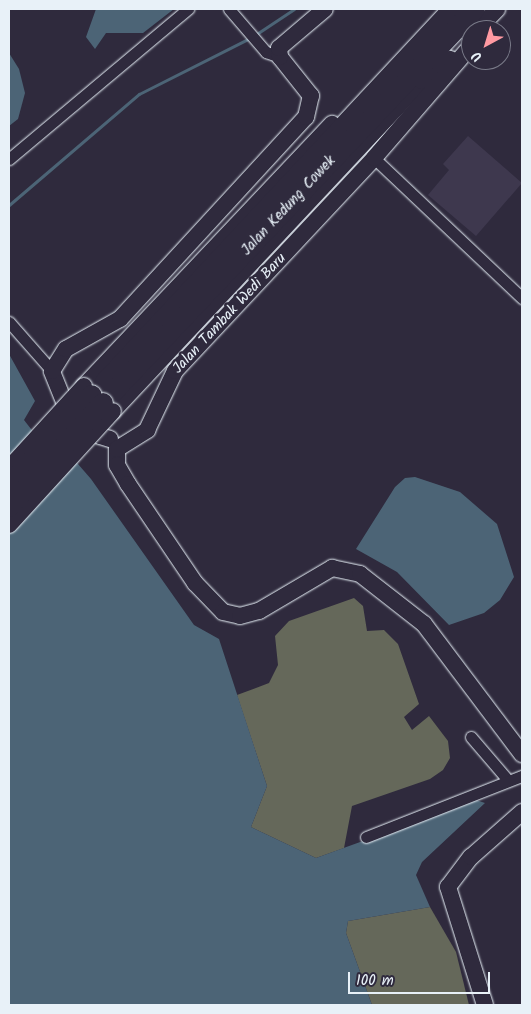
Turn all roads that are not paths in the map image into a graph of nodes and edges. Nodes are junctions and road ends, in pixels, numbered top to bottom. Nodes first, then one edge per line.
1 (188, 9) edge
2 (229, 9) edge
3 (325, 9) edge
4 (441, 9) edge
5 (453, 9) edge
6 (475, 9) edge
7 (497, 9) edge
8 (487, 20) edge
9 (490, 20) edge
10 (461, 46) edge
11 (280, 57) junction
12 (461, 58) edge
13 (374, 158) junction
14 (9, 159) edge
15 (522, 298) edge
16 (9, 322) edge
17 (52, 371) junction
18 (99, 399) junction
19 (114, 444) junction
20 (9, 468) edge
21 (9, 485) edge
22 (9, 507) edge
23 (9, 525) edge
24 (472, 736) dead end
25 (522, 754) edge
26 (522, 776) edge
27 (507, 779) junction
28 (522, 812) edge
29 (366, 837) dead end
30 (485, 1005) edge

1 - 14 street
2 - 11 street
3 - 11 street
4 - 18 street
5 - 18 highway, Jalan Kedung Cowek
6 - 18 highway, Jalan Kedung Cowek
7 - 8 street
7 - 9 street
10 - 18 street
11 - 17 street
12 - 13 street, Jalan Tambak Wedi Baru
13 - 15 street
13 - 19 street, Jalan Tambak Wedi Baru
16 - 17 street
17 - 19 street
18 - 20 street, bridge
18 - 21 highway, bridge
18 - 22 highway, bridge
18 - 23 street, bridge
19 - 25 street
24 - 27 street
26 - 27 street
27 - 29 street
28 - 30 street

